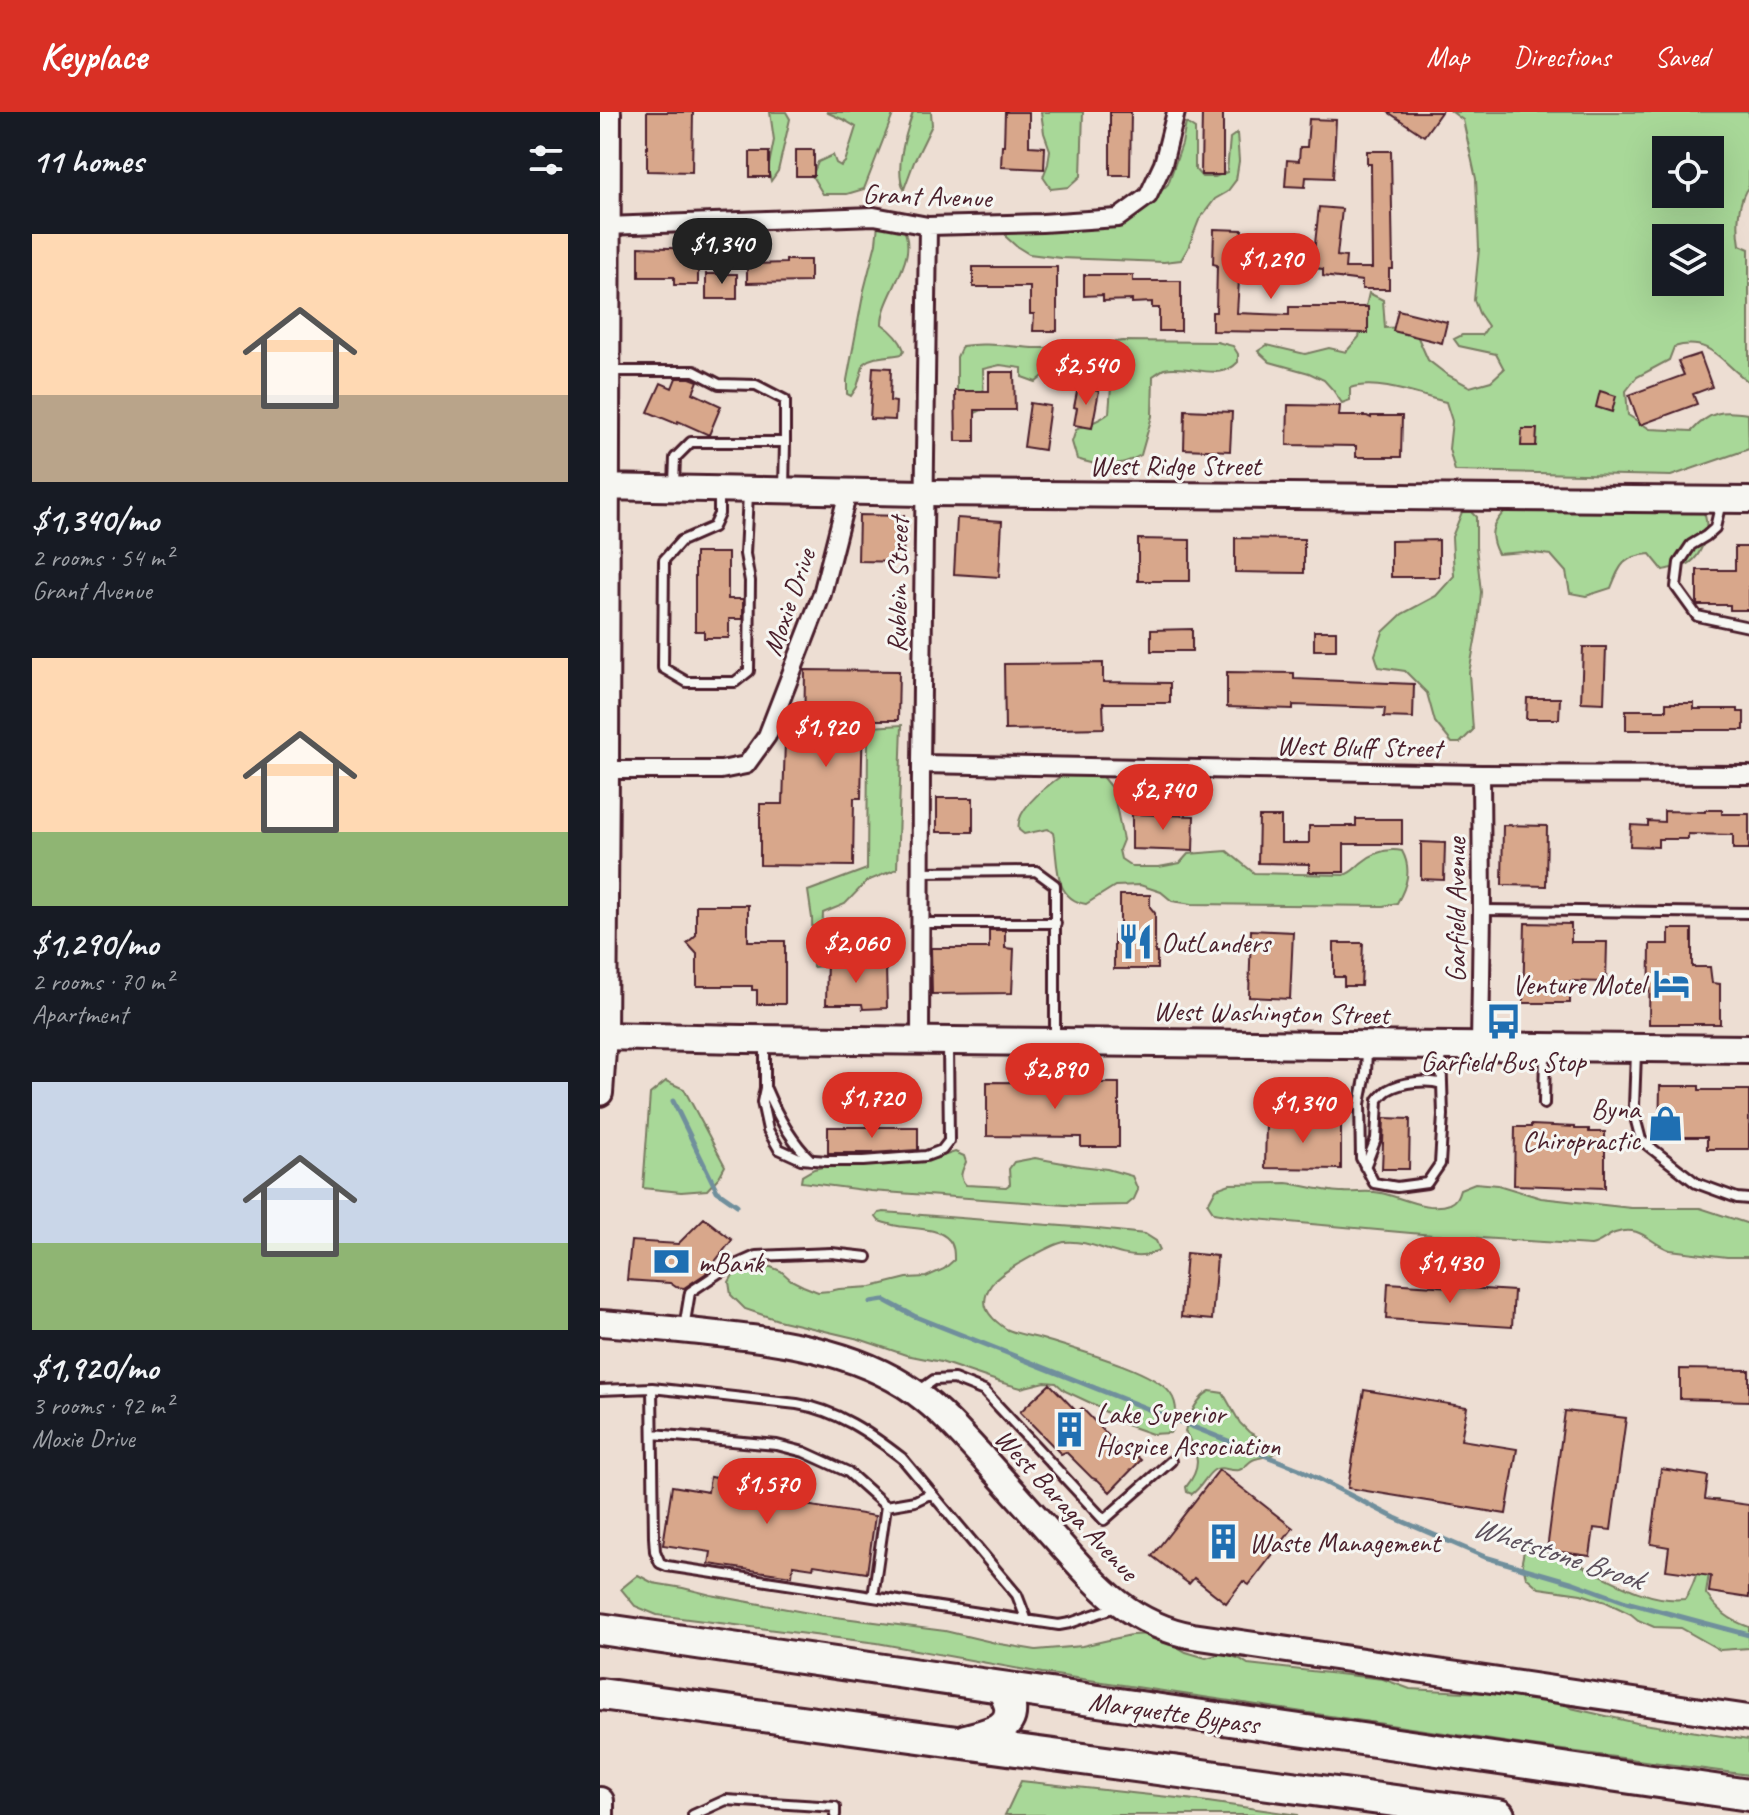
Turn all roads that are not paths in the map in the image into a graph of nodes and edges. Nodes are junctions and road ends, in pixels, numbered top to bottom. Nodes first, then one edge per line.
1 (608, 112) edge
2 (1176, 112) edge
3 (607, 226) junction
4 (928, 226) junction
5 (607, 371) junction
6 (785, 442) junction
7 (603, 487) edge
8 (674, 488) junction
9 (719, 489) junction
10 (748, 490) junction
11 (784, 491) junction
12 (848, 492) junction
13 (924, 493) junction
14 (1721, 500) junction
15 (1749, 500) edge
16 (1749, 627) edge
17 (921, 764) junction
18 (603, 770) edge
19 (1481, 774) junction
20 (1749, 775) edge
21 (920, 872) junction
22 (1482, 910) junction
23 (1749, 913) edge
24 (920, 923) junction
25 (1056, 923) junction
26 (602, 1036) edge
27 (765, 1039) junction
28 (920, 1041) junction
29 (948, 1041) junction
30 (1055, 1042) junction
31 (1367, 1046) junction
32 (1441, 1046) junction
33 (1480, 1047) junction
34 (1545, 1047) junction
35 (1636, 1048) junction
36 (1749, 1049) edge
37 (1442, 1084) junction
38 (765, 1088) junction
39 (600, 1093) edge
40 (1544, 1104) dead end
41 (811, 1160) junction
42 (1365, 1167) junction
43 (1749, 1199) edge
44 (867, 1257) dead end
45 (600, 1323) edge
46 (683, 1330) junction
47 (652, 1388) junction
48 (600, 1390) edge
49 (916, 1393) junction
50 (653, 1434) junction
51 (1171, 1461) dead end
52 (932, 1493) junction
53 (886, 1506) junction
54 (873, 1597) junction
55 (1121, 1605) junction
56 (1027, 1621) junction
57 (600, 1629) edge
58 (1003, 1688) junction
59 (600, 1694) edge
60 (1749, 1718) edge
61 (961, 1742) junction
62 (1749, 1795) edge
63 (600, 1801) edge
64 (600, 1815) edge
65 (693, 1815) edge
66 (835, 1815) edge
67 (1499, 1815) edge

1 - 3 street
2 - 4 street, Grant Avenue
3 - 4 street, Grant Avenue
3 - 5 street
4 - 13 street, Rublein Street
5 - 6 lane
5 - 7 street
6 - 8 lane
6 - 11 lane
7 - 8 street, West Ridge Street
7 - 18 street
8 - 9 street, West Ridge Street
9 - 10 street, West Ridge Street
9 - 10 lane
10 - 11 street, West Ridge Street
11 - 12 street, West Ridge Street
12 - 13 street, West Ridge Street
12 - 18 street, Moxie Drive
13 - 14 street, West Ridge Street
13 - 17 street, Rublein Street
14 - 15 street, West Ridge Street
14 - 16 lane
17 - 19 street, West Bluff Street
17 - 21 street, Rublein Street
18 - 26 street
19 - 20 street, West Bluff Street
19 - 22 street, Garfield Avenue
21 - 24 street, Rublein Street
21 - 25 lane
22 - 23 lane
22 - 33 street, Garfield Avenue
24 - 25 lane
24 - 28 street, Rublein Street
25 - 30 lane
26 - 27 main road, West Washington Street
26 - 39 street
27 - 28 main road, West Washington Street
27 - 38 lane
28 - 29 main road, West Washington Street
29 - 30 main road, West Washington Street
29 - 41 lane
30 - 31 main road, West Washington Street
31 - 32 main road, West Washington Street
31 - 42 lane
32 - 33 main road, West Washington Street
32 - 37 lane
33 - 34 main road, West Washington Street
34 - 35 main road, West Washington Street
34 - 40 lane
35 - 36 main road, West Washington Street
35 - 43 lane
37 - 42 lane
37 - 42 lane
38 - 41 lane
38 - 41 lane
44 - 46 lane
45 - 46 street, West Baraga Avenue
46 - 49 street, West Baraga Avenue
47 - 48 lane
47 - 50 lane
47 - 52 lane
49 - 51 lane
49 - 55 street, West Baraga Avenue
50 - 53 lane
50 - 54 lane
52 - 53 lane
52 - 56 lane
53 - 54 lane
54 - 56 lane
55 - 56 lane
55 - 60 street, West Baraga Avenue
57 - 58 highway, Marquette Bypass
58 - 61 highway
58 - 62 highway, Marquette Bypass
59 - 61 highway, Marquette Bypass
61 - 67 highway, Marquette Bypass
63 - 64 main road
65 - 66 lane

